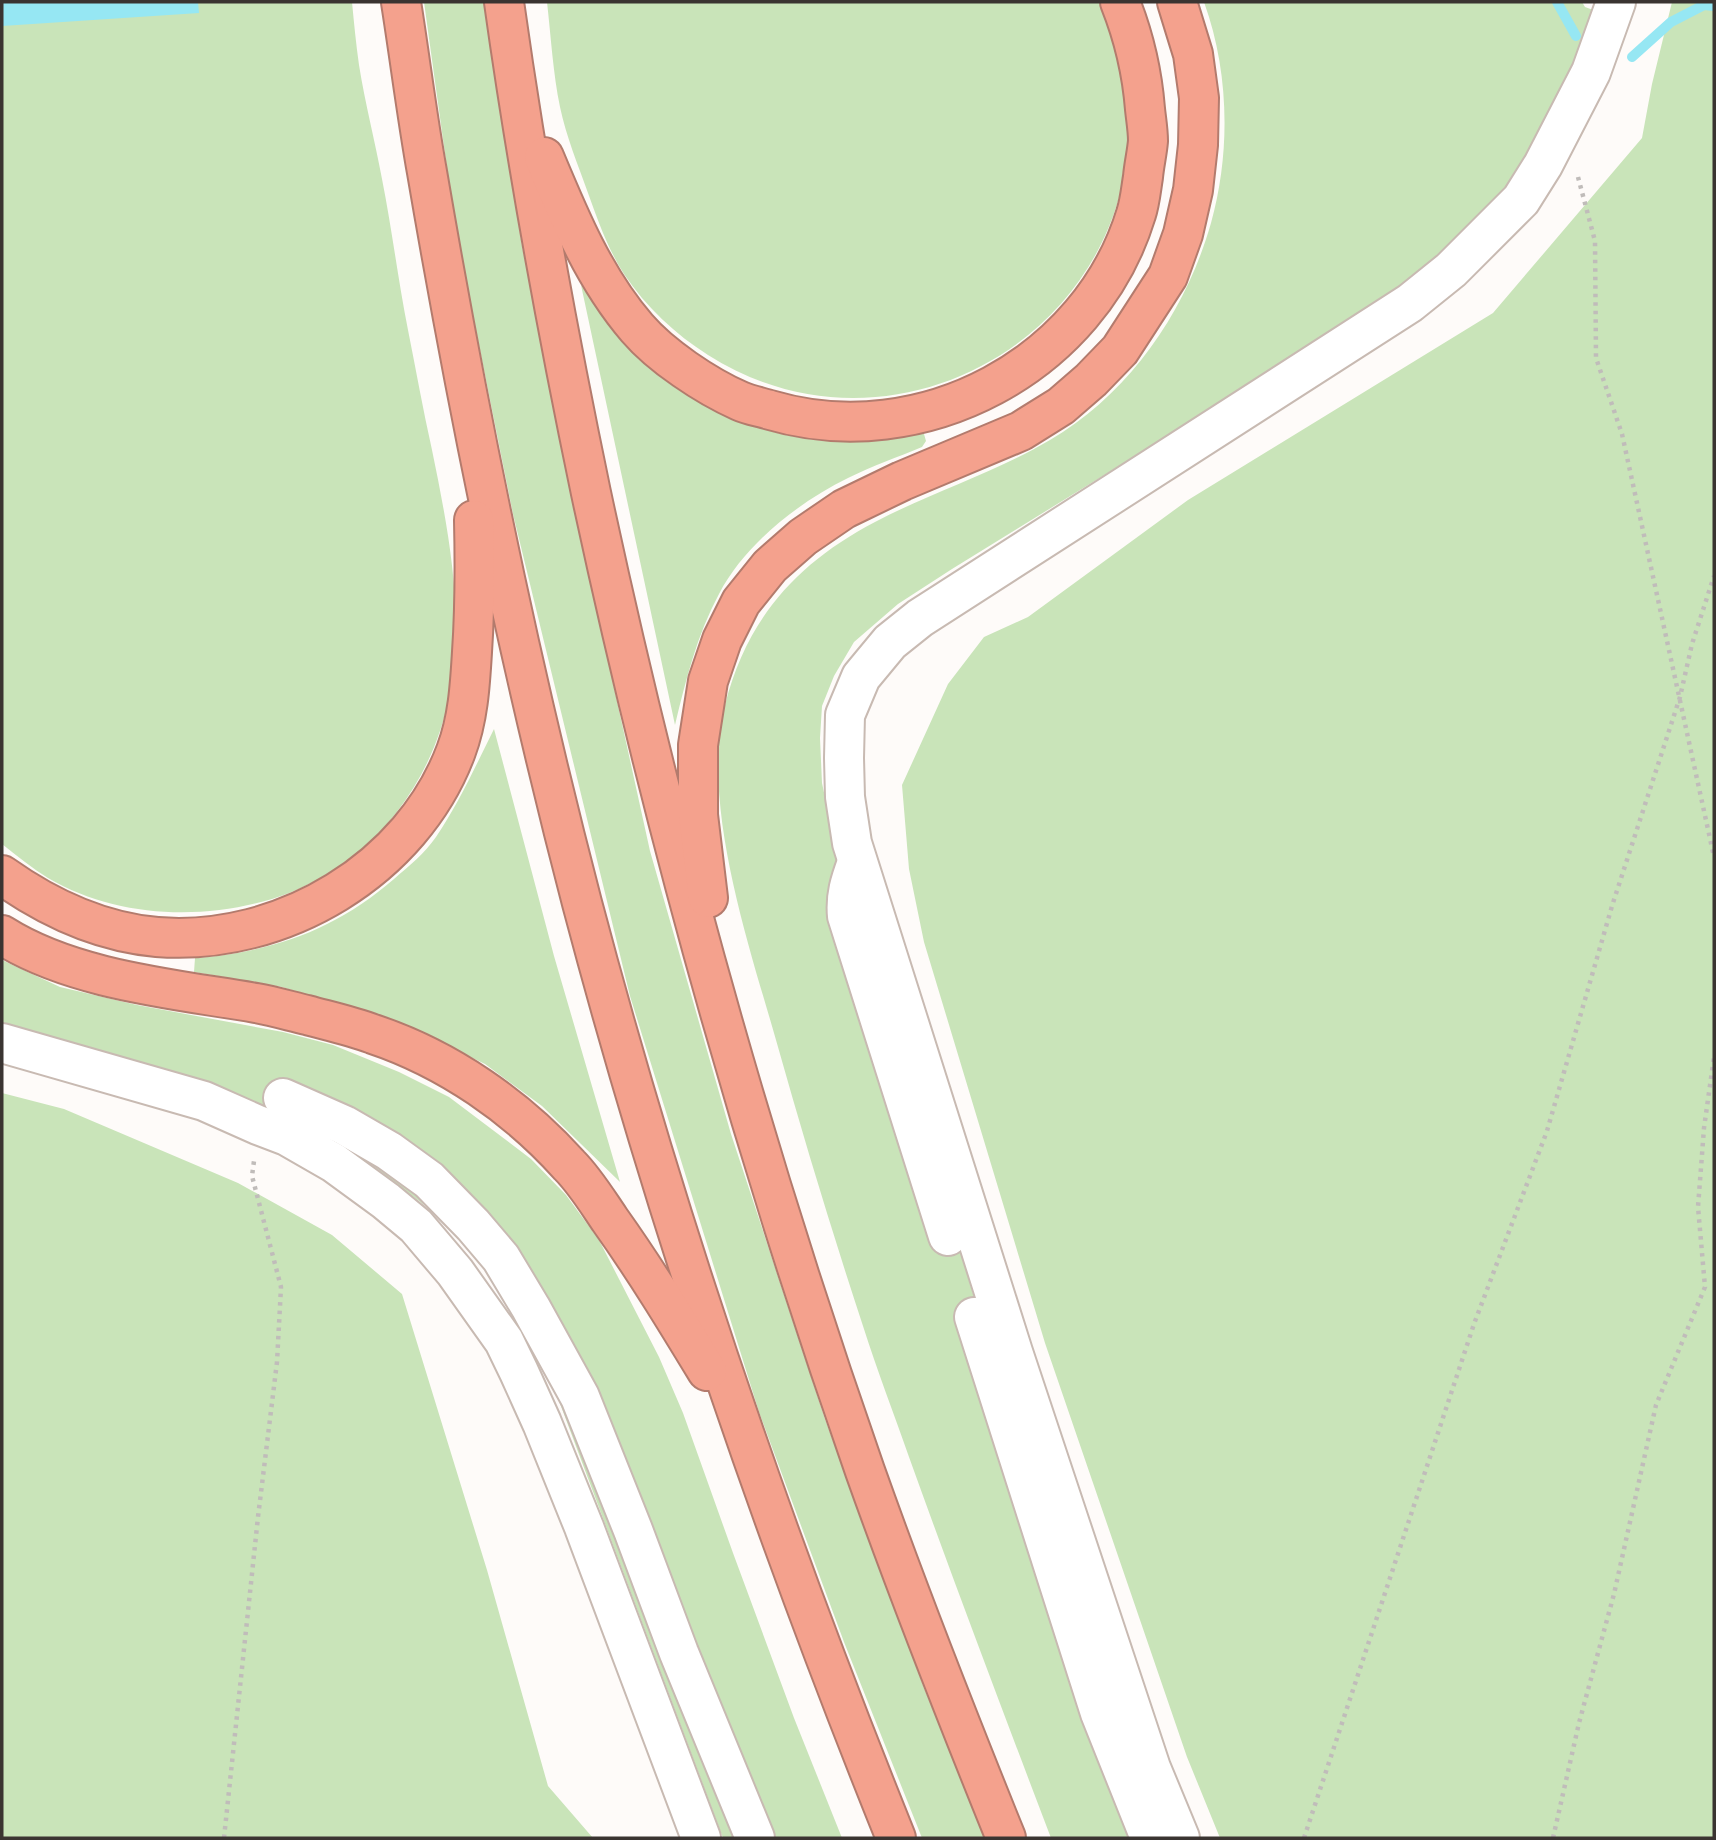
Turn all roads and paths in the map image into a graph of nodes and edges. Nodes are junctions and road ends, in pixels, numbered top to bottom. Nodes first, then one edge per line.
1 (401, 2) edge
2 (504, 2) edge
3 (1120, 2) edge
4 (1177, 2) edge
5 (1616, 2) edge
6 (517, 91) junction
7 (1565, 125) junction
8 (472, 417) junction
9 (1714, 576) edge
10 (1680, 696) junction
11 (1714, 857) edge
12 (858, 860) junction
13 (2, 875) edge
14 (2, 935) edge
15 (724, 1032) junction
16 (2, 1043) edge
17 (1714, 1057) edge
18 (283, 1098) dead end
19 (258, 1125) junction
20 (414, 1169) junction
21 (386, 1201) junction
22 (742, 1430) junction
23 (223, 1838) edge
24 (701, 1838) edge
25 (755, 1838) edge
26 (895, 1838) edge
27 (1006, 1838) edge
28 (1150, 1838) edge
29 (1180, 1838) edge
30 (1304, 1838) edge
31 (1553, 1838) edge

1 - 8 highway
2 - 6 highway
3 - 6 highway
4 - 15 highway
5 - 7 street
6 - 15 highway
7 - 10 path
7 - 12 street
8 - 13 highway
8 - 22 highway
9 - 10 path
10 - 11 path
10 - 30 path
12 - 28 street
12 - 29 street
14 - 22 highway
15 - 27 highway
16 - 19 street
17 - 31 path
18 - 20 street
19 - 21 street
19 - 23 path
20 - 21 street
20 - 25 street
21 - 24 street
22 - 26 highway

